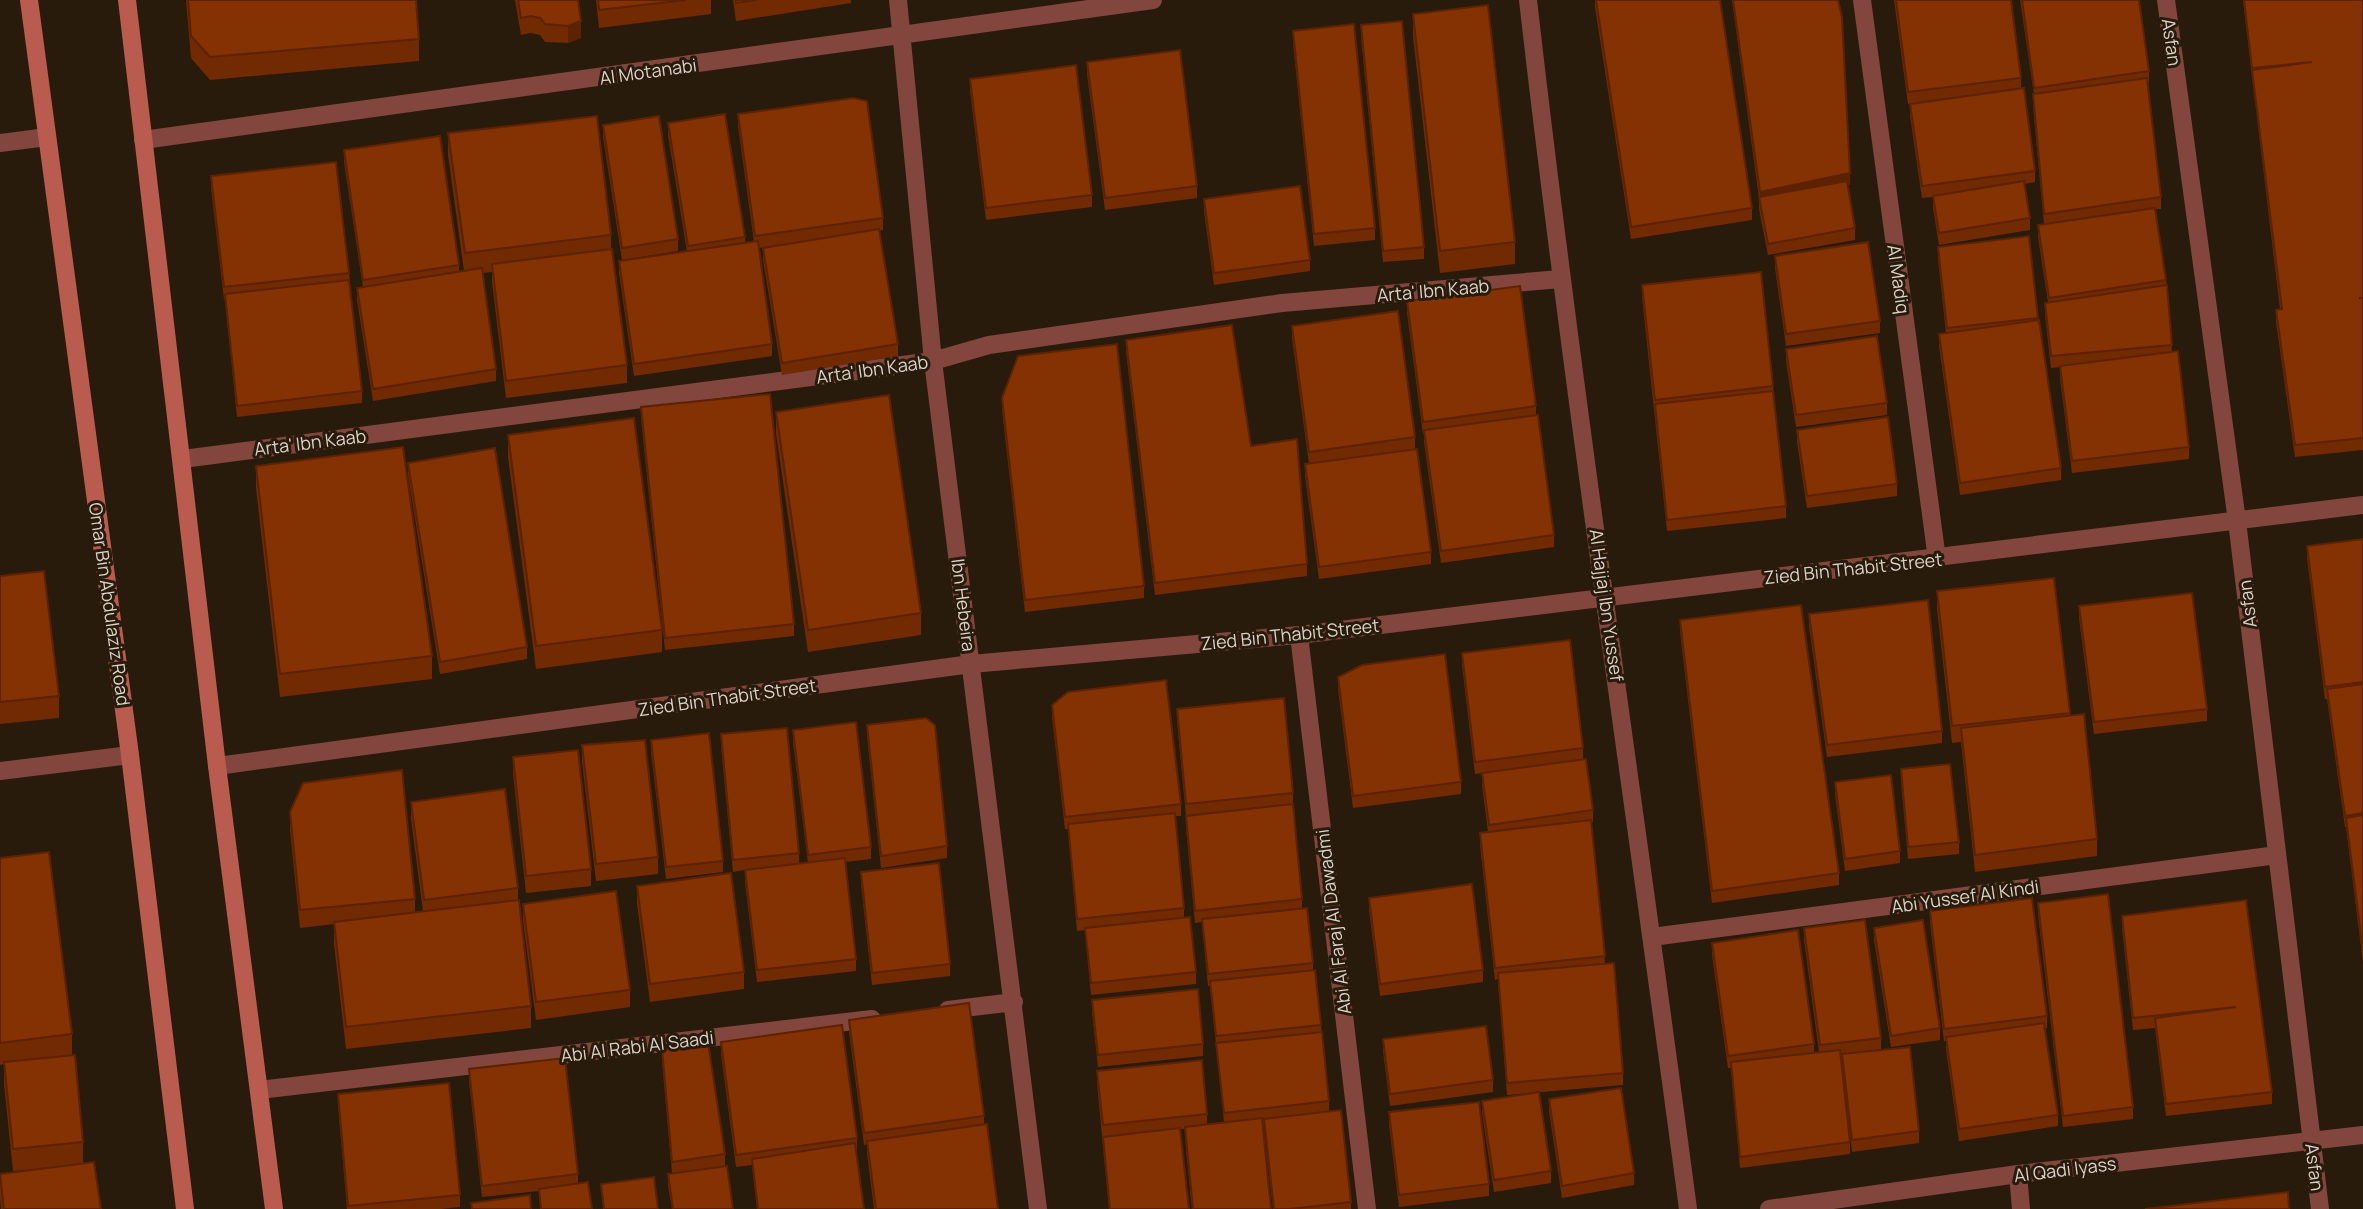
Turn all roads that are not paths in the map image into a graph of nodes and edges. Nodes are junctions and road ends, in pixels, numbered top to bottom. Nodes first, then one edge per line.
1 (29, 0) edge
2 (127, 0) edge
3 (898, 0) edge
4 (1153, 0) edge
5 (1528, 0) edge
6 (1862, 0) edge
7 (2166, 0) edge
8 (902, 37) junction
9 (47, 137) junction
10 (143, 140) junction
11 (0, 143) edge
12 (1560, 279) junction
13 (933, 361) junction
14 (183, 459) junction
15 (2363, 505) edge
16 (2237, 521) junction
17 (1937, 559) junction
18 (1607, 596) junction
19 (1299, 635) junction
20 (971, 664) junction
21 (130, 755) junction
22 (218, 766) junction
23 (0, 771) edge
24 (2277, 855) junction
25 (1652, 937) junction
26 (1014, 1002) junction
27 (932, 1012) edge
28 (891, 1017) edge
29 (259, 1090) junction
30 (2363, 1135) edge
31 (2312, 1141) junction
32 (2018, 1174) junction
33 (185, 1209) edge
34 (274, 1209) edge
35 (1038, 1209) edge
36 (1367, 1209) edge
37 (1688, 1209) edge
38 (1769, 1209) edge
39 (2021, 1209) edge
40 (2320, 1209) edge

1 - 9 main road, Omar Bin Abdulaziz Road
2 - 10 main road
3 - 8 street, Ibn Hebeira
4 - 8 street, Al Motanabi
5 - 12 street, Al Hajjaj Ibn Yussef
6 - 17 street, Al Madiq
7 - 16 street, Asfan
8 - 10 street, Al Motanabi
8 - 13 street, Ibn Hebeira
9 - 11 street
9 - 21 main road, Omar Bin Abdulaziz Road
10 - 14 main road
12 - 13 street, Arta' Ibn Kaab
12 - 18 street, Al Hajjaj Ibn Yussef
13 - 14 street, Arta' Ibn Kaab
13 - 20 street, Ibn Hebeira
14 - 22 main road
15 - 16 street, Zied Bin Thabit Street
16 - 17 street, Zied Bin Thabit Street
16 - 24 street, Asfan
17 - 18 street, Zied Bin Thabit Street
18 - 19 street, Zied Bin Thabit Street
18 - 25 street, Al Hajjaj Ibn Yussef
19 - 20 street, Zied Bin Thabit Street
19 - 36 street, Abi Al Faraj Al Dawadmi
20 - 22 street, Zied Bin Thabit Street
20 - 26 street, Ibn Hebeira
21 - 23 street
21 - 33 main road, Omar Bin Abdulaziz Road
22 - 29 main road
24 - 25 street, Abi Yussef Al Kindi
24 - 31 street, Asfan
25 - 37 street, Al Hajjaj Ibn Yussef
26 - 27 street
26 - 35 street, Ibn Hebeira
28 - 29 street, Abi Al Rabi Al Saadi
29 - 34 main road
30 - 31 street, Al Qadi Iyass
31 - 32 street, Al Qadi Iyass
31 - 40 street, Asfan
32 - 38 street, Al Qadi Iyass
32 - 39 street

